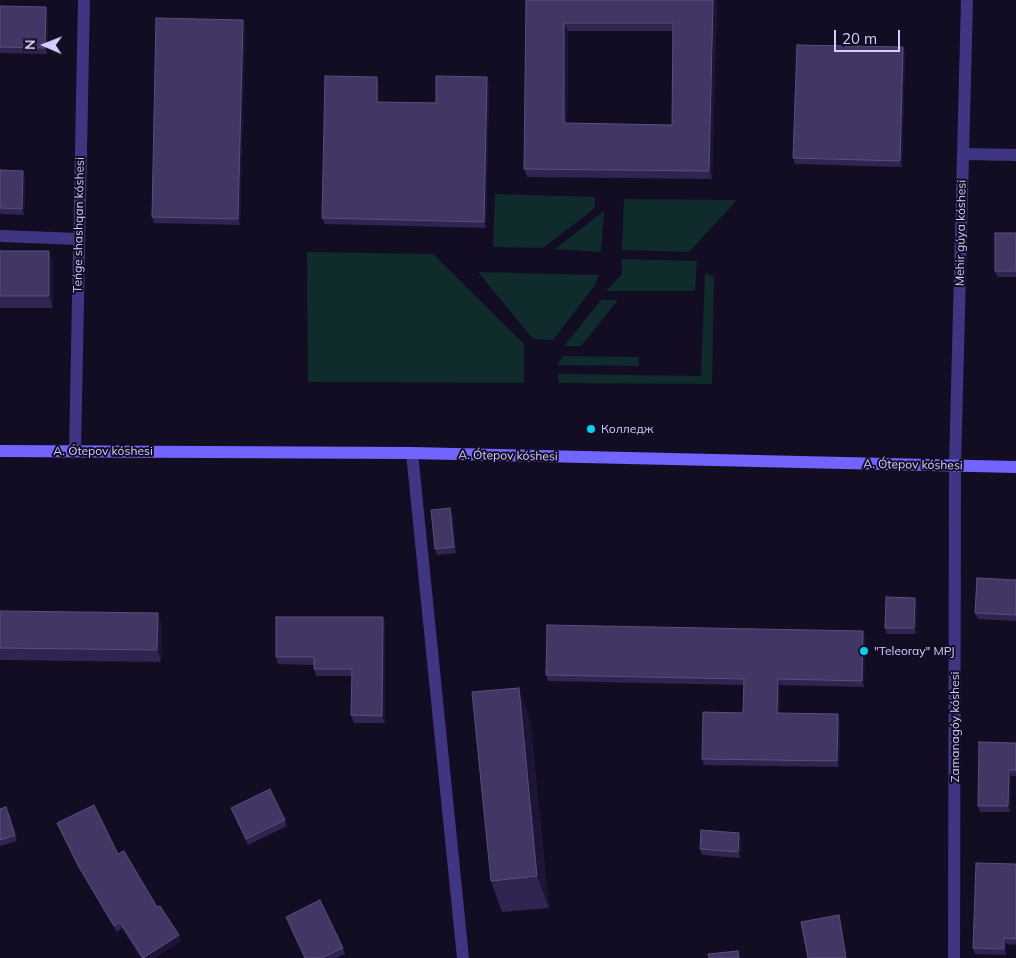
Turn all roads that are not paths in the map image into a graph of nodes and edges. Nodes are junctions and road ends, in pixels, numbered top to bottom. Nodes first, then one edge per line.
1 (84, 0) edge
2 (967, 0) edge
3 (963, 154) junction
4 (1016, 155) edge
5 (0, 236) edge
6 (79, 238) junction
7 (0, 451) edge
8 (75, 451) junction
9 (412, 453) junction
10 (955, 466) junction
11 (1016, 467) edge
12 (463, 958) edge
13 (954, 958) edge

1 - 6 street, Teńge shashqan kóshesi
2 - 3 street, Mehir gúyа kóshesi
3 - 4 street
3 - 10 street, Mehir gúyа kóshesi
5 - 6 street
6 - 8 street, Teńge shashqan kóshesi
7 - 8 main road, A. Ótepov kóshesi
8 - 9 main road, A. Ótepov kóshesi
9 - 10 main road, A. Ótepov kóshesi
9 - 12 street
10 - 11 main road, A. Ótepov kóshesi
10 - 13 street, Zamanagóy kóshesi

